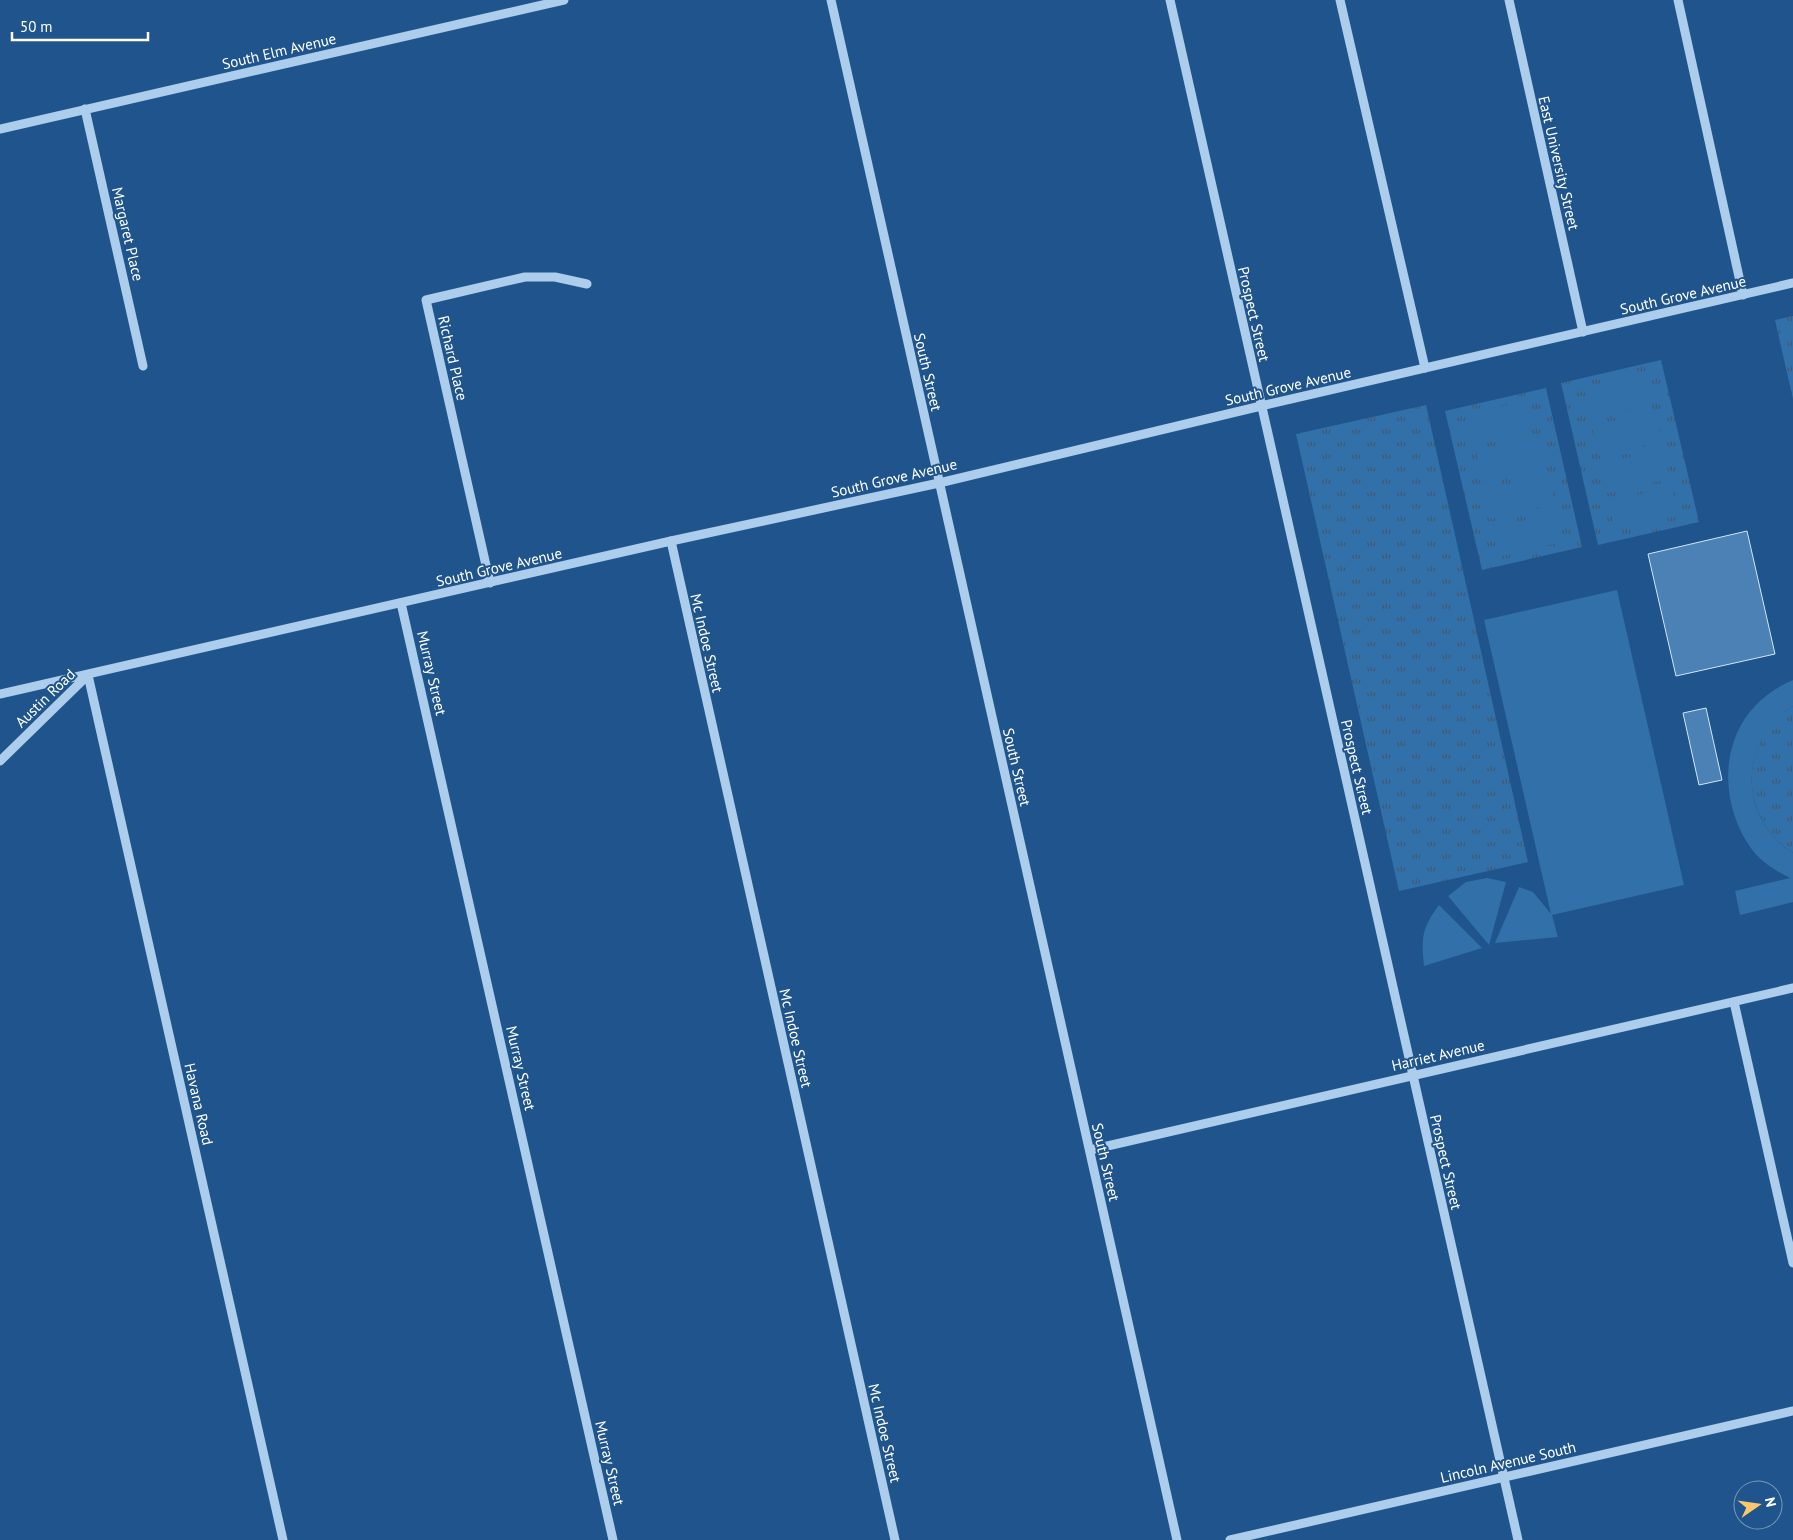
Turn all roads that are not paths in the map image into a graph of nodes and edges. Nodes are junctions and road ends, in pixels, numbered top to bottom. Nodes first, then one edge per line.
1 (564, 0) edge
2 (831, 0) edge
3 (1170, 0) edge
4 (1340, 0) edge
5 (1508, 0) edge
6 (1678, 0) edge
7 (85, 109) junction
8 (0, 129) edge
9 (587, 284) dead end
10 (1793, 284) edge
11 (1743, 295) junction
12 (1583, 332) junction
13 (143, 366) dead end
14 (1425, 368) junction
15 (1261, 406) junction
16 (939, 482) junction
17 (670, 541) junction
18 (490, 583) junction
19 (402, 603) junction
20 (88, 675) junction
21 (0, 694) edge
22 (0, 761) edge
23 (1793, 988) edge
24 (1734, 1002) junction
25 (1413, 1075) junction
26 (1090, 1150) junction
27 (1793, 1263) edge
28 (1793, 1411) edge
29 (1504, 1477) junction
30 (283, 1540) edge
31 (613, 1540) edge
32 (895, 1540) edge
33 (1177, 1540) edge
34 (1230, 1540) edge
35 (1518, 1540) edge

1 - 7 street, South Elm Avenue
2 - 16 street, South Street
3 - 15 street, Prospect Street
4 - 14 street
5 - 12 street, East University Street
6 - 11 street
7 - 8 street, South Elm Avenue
7 - 13 street, Margaret Place
9 - 18 street, Richard Place
10 - 11 street, South Grove Avenue
11 - 12 street, South Grove Avenue
12 - 14 street, South Grove Avenue
14 - 15 street, South Grove Avenue
15 - 16 street, South Grove Avenue
15 - 25 street, Prospect Street
16 - 17 street, South Grove Avenue
16 - 26 street, South Street
17 - 18 street, South Grove Avenue
17 - 32 street, Mc Indoe Street
18 - 19 street, South Grove Avenue
19 - 20 street, South Grove Avenue
19 - 31 street, Murray Street
20 - 21 street, South Grove Avenue
20 - 22 street, Austin Road
20 - 30 street, Havana Road
23 - 24 street, Harriet Avenue
24 - 25 street, Harriet Avenue
24 - 27 street
25 - 26 street, Harriet Avenue
25 - 29 street, Prospect Street
26 - 33 street, South Street
28 - 29 street, Lincoln Avenue South
29 - 34 street, Lincoln Avenue South
29 - 35 street, Prospect Street

